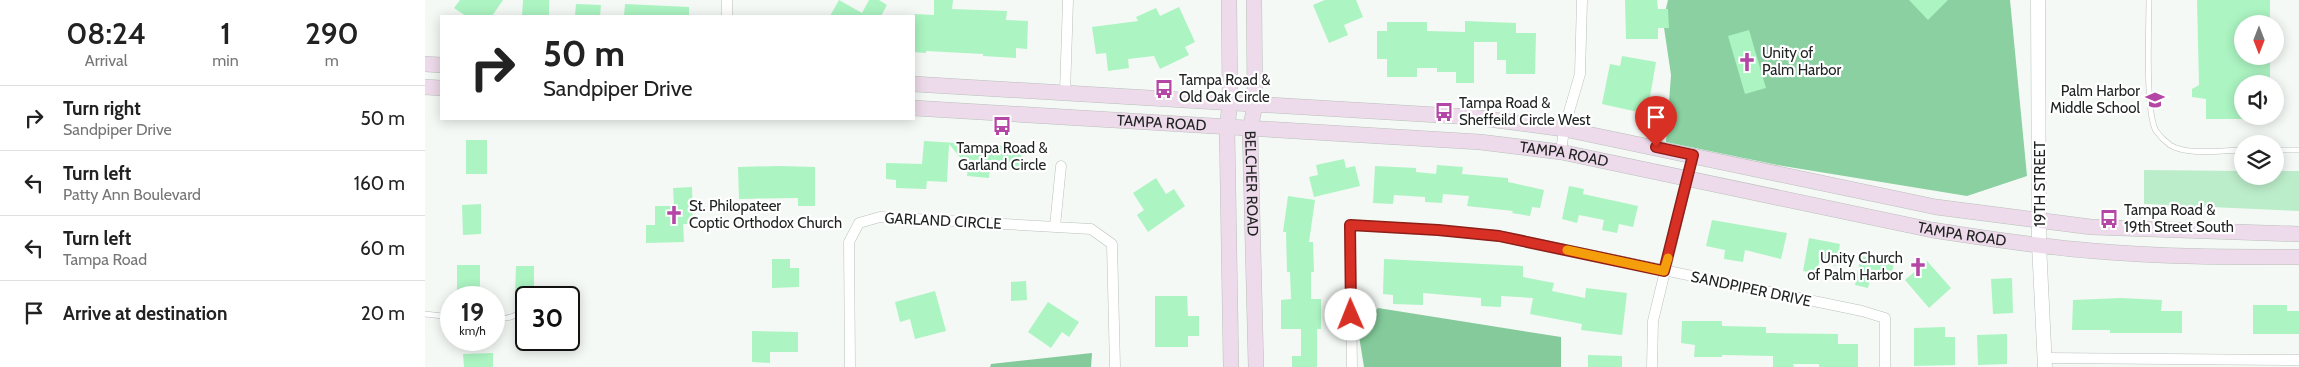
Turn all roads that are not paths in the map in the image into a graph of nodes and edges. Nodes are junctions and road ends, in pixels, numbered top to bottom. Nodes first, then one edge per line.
1 (727, 0) edge
2 (1068, 0) edge
3 (1229, 0) edge
4 (1254, 0) edge
5 (1582, 0) edge
6 (2038, 0) edge
7 (2149, 0) edge
8 (727, 15) edge
9 (425, 64) edge
10 (440, 65) edge
11 (915, 84) edge
12 (425, 87) edge
13 (440, 88) edge
14 (1065, 93) junction
15 (1230, 103) junction
16 (1255, 105) junction
17 (915, 108) edge
18 (1227, 128) junction
19 (1250, 129) junction
20 (1564, 129) junction
21 (2234, 150) edge
22 (2284, 150) edge
23 (2299, 150) edge
24 (1561, 152) junction
25 (1693, 155) junction
26 (1061, 166) dead end
27 (1688, 178) junction
28 (2040, 222) junction
29 (1055, 226) junction
30 (2299, 234) edge
31 (2039, 244) junction
32 (2299, 257) edge
33 (1664, 271) junction
34 (425, 314) edge
35 (440, 316) edge
36 (2299, 360) edge
37 (2045, 363) edge
38 (2209, 363) edge
39 (850, 367) edge
40 (1115, 367) edge
41 (1231, 367) edge
42 (1256, 367) edge
43 (1352, 367) edge
44 (1652, 367) edge
45 (1885, 367) edge

1 - 8 street
2 - 14 street
3 - 15 main road, BELCHER ROAD
4 - 16 main road, BELCHER ROAD
5 - 20 street
6 - 28 street, 19TH STREET
7 - 21 lane
9 - 10 main road
11 - 14 main road, TAMPA ROAD
12 - 13 main road
14 - 15 main road, TAMPA ROAD
15 - 16 main road, TAMPA ROAD
15 - 18 main road, BELCHER ROAD
16 - 19 main road, BELCHER ROAD
16 - 20 main road, TAMPA ROAD
17 - 18 main road, TAMPA ROAD
18 - 19 main road, TAMPA ROAD
18 - 41 main road, BELCHER ROAD
19 - 24 main road, TAMPA ROAD
19 - 42 main road, BELCHER ROAD
20 - 24 street
20 - 25 main road, TAMPA ROAD
22 - 23 lane
24 - 27 main road, TAMPA ROAD
25 - 27 street
25 - 28 main road, TAMPA ROAD
26 - 29 street
27 - 31 main road, TAMPA ROAD
27 - 33 street
28 - 30 main road, TAMPA ROAD
28 - 31 street, 19TH STREET
29 - 39 street, GARLAND CIRCLE
29 - 40 street, GARLAND CIRCLE
31 - 32 main road, TAMPA ROAD
31 - 37 street, 19TH STREET
33 - 43 street, SANDPIPER DRIVE
33 - 44 street
33 - 45 street, SANDPIPER DRIVE
34 - 35 lane
36 - 38 street
37 - 38 street

